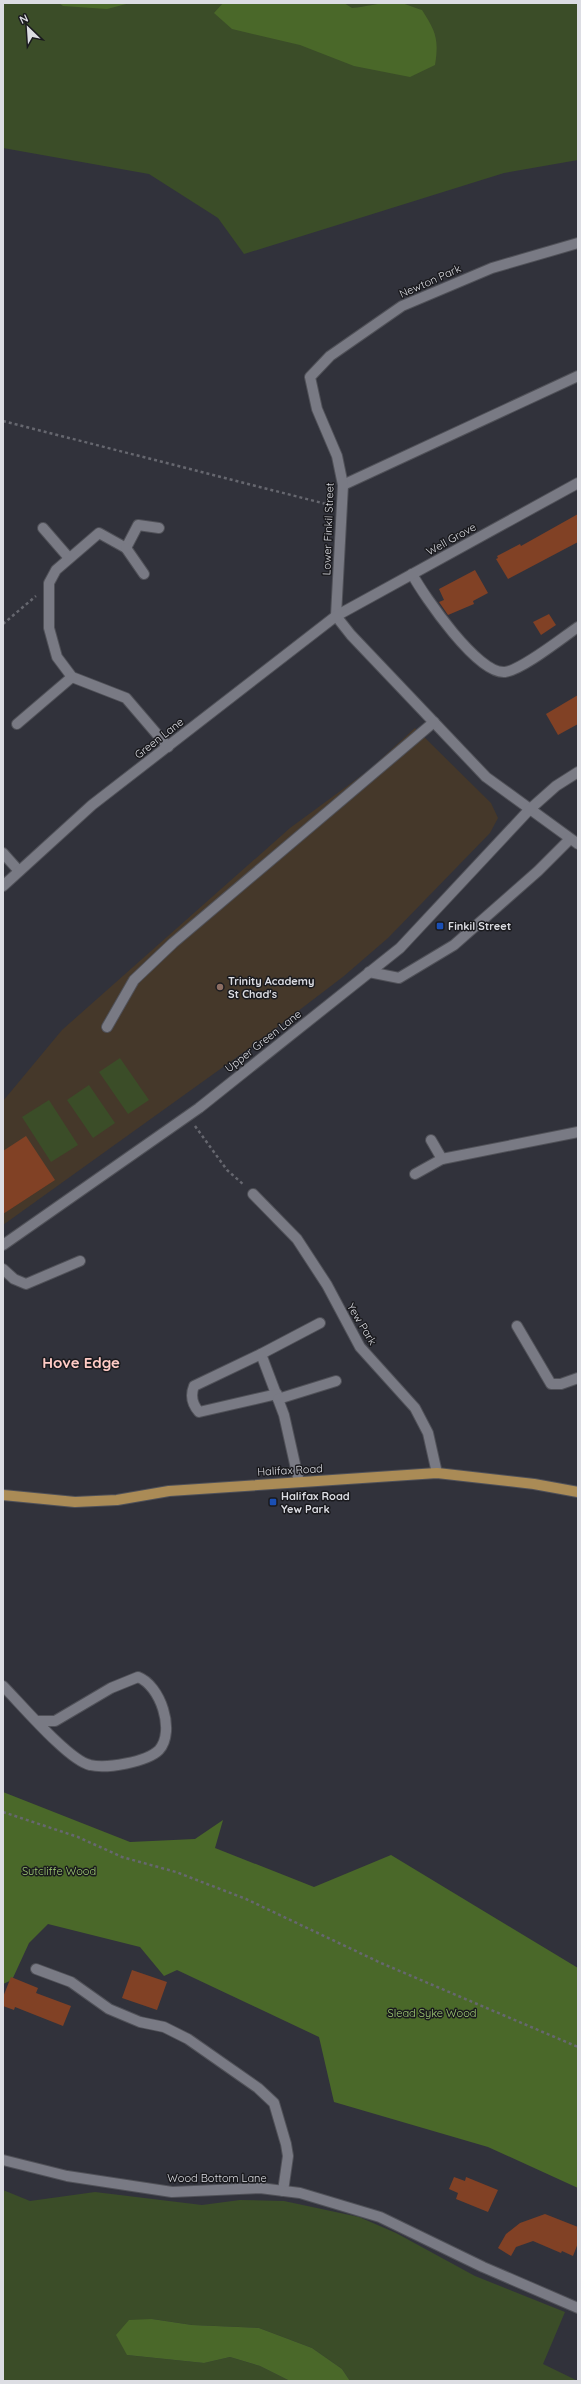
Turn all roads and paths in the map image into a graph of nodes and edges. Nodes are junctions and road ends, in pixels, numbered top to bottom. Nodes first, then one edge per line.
1 (578, 243) edge
2 (578, 376) edge
3 (310, 377) joint
4 (3, 421) edge
5 (578, 483) edge
6 (343, 485) junction
7 (341, 508) junction
8 (43, 528) dead end
9 (158, 528) dead end
10 (126, 548) junction
11 (69, 558) junction
12 (144, 574) dead end
13 (412, 574) junction
14 (49, 594) junction
15 (336, 616) junction
16 (3, 624) edge
17 (578, 627) edge
18 (72, 677) junction
19 (434, 722) junction
20 (17, 724) dead end
21 (168, 747) junction
22 (578, 772) edge
23 (529, 810) junction
24 (574, 842) edge
25 (3, 854) edge
26 (19, 871) junction
27 (3, 886) edge
28 (369, 972) junction
29 (107, 1027) dead end
30 (187, 1116) junction
31 (578, 1132) edge
32 (431, 1140) dead end
33 (442, 1159) junction
34 (415, 1174) dead end
35 (253, 1194) joint
36 (3, 1245) edge
37 (80, 1261) dead end
38 (3, 1269) edge
39 (320, 1323) dead end
40 (517, 1326) dead end
41 (261, 1354) junction
42 (578, 1378) edge
43 (336, 1381) dead end
44 (278, 1396) junction
45 (437, 1473) junction
46 (299, 1482) junction
47 (578, 1492) edge
48 (3, 1495) edge
49 (3, 1686) edge
50 (37, 1721) junction
51 (3, 1812) edge
52 (36, 1969) dead end
53 (578, 2047) edge
54 (3, 2160) edge
55 (283, 2191) junction
56 (578, 2308) edge

1 - 3 street, Newton Park
2 - 6 street
3 - 6 street, Lower Finkil Street
4 - 7 path
5 - 13 street, Well Grove
6 - 7 street, Lower Finkil Street
7 - 15 street, Lower Finkil Street
8 - 11 street
9 - 10 street
10 - 11 street
10 - 12 street
11 - 14 street
13 - 15 street, Well Grove
13 - 17 street
14 - 16 path
14 - 18 street
15 - 19 street
15 - 21 street, Green Lane
18 - 20 street
18 - 21 street
19 - 23 street
19 - 29 street
21 - 26 street, Green Lane
22 - 23 street, Upper Green Lane
23 - 24 street
23 - 28 street, Upper Green Lane
24 - 28 street
25 - 26 street
26 - 27 street, Green Lane
28 - 30 street, Upper Green Lane
30 - 35 path
30 - 36 street, Upper Green Lane
31 - 33 street
32 - 33 street
33 - 34 street
35 - 45 street, Yew Park
37 - 38 street
39 - 41 street
40 - 42 street
41 - 44 street
41 - 44 street
43 - 44 street
44 - 46 street
45 - 46 main road, Halifax Road
45 - 47 main road, Halifax Road
46 - 48 main road, Halifax Road
49 - 50 street
50 - 50 street
51 - 53 path
52 - 55 street
54 - 55 street, Wood Bottom Lane
55 - 56 street, Wood Bottom Lane

